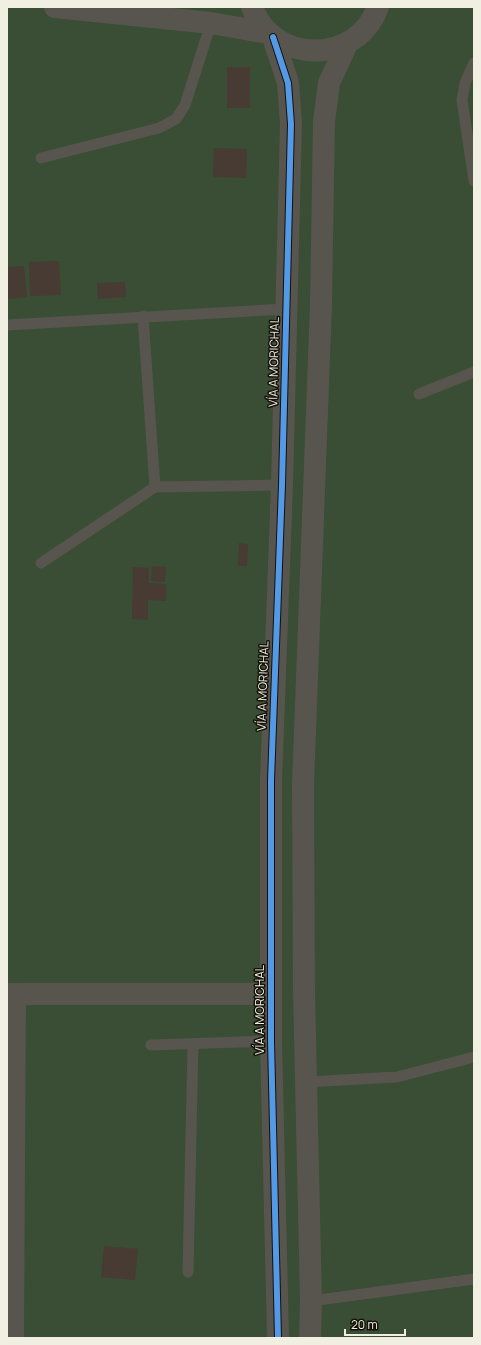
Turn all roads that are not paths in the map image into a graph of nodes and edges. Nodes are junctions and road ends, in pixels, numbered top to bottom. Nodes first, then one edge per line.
1 (55, 7) edge
2 (252, 7) edge
3 (378, 7) edge
4 (211, 23) junction
5 (271, 35) junction
6 (347, 44) junction
7 (474, 63) edge
8 (41, 158) dead end
9 (474, 181) edge
10 (286, 309) junction
11 (143, 316) junction
12 (7, 325) edge
13 (474, 372) edge
14 (419, 394) dead end
15 (282, 485) junction
16 (155, 487) junction
17 (41, 563) dead end
18 (11, 994) edge
19 (270, 994) junction
20 (271, 1041) junction
21 (193, 1044) junction
22 (151, 1045) dead end
23 (474, 1057) edge
24 (306, 1082) junction
25 (188, 1272) dead end
26 (474, 1279) edge
27 (311, 1301) junction
28 (13, 1338) edge
29 (278, 1338) edge
30 (310, 1338) edge

1 - 4 street
2 - 5 street
3 - 6 street
4 - 5 street
4 - 8 lane
5 - 6 street
5 - 10 street, VÍA A MORICHAL
6 - 24 street
7 - 9 lane
10 - 11 lane
10 - 15 street, VÍA A MORICHAL
11 - 12 lane
11 - 16 lane
13 - 14 lane
15 - 16 lane
15 - 19 street, VÍA A MORICHAL
16 - 17 lane
18 - 19 street
18 - 28 street
19 - 20 street, VÍA A MORICHAL
20 - 21 lane
20 - 29 street, VÍA A MORICHAL
21 - 22 lane
21 - 25 lane
23 - 24 lane
24 - 27 street
26 - 27 lane
27 - 30 street

